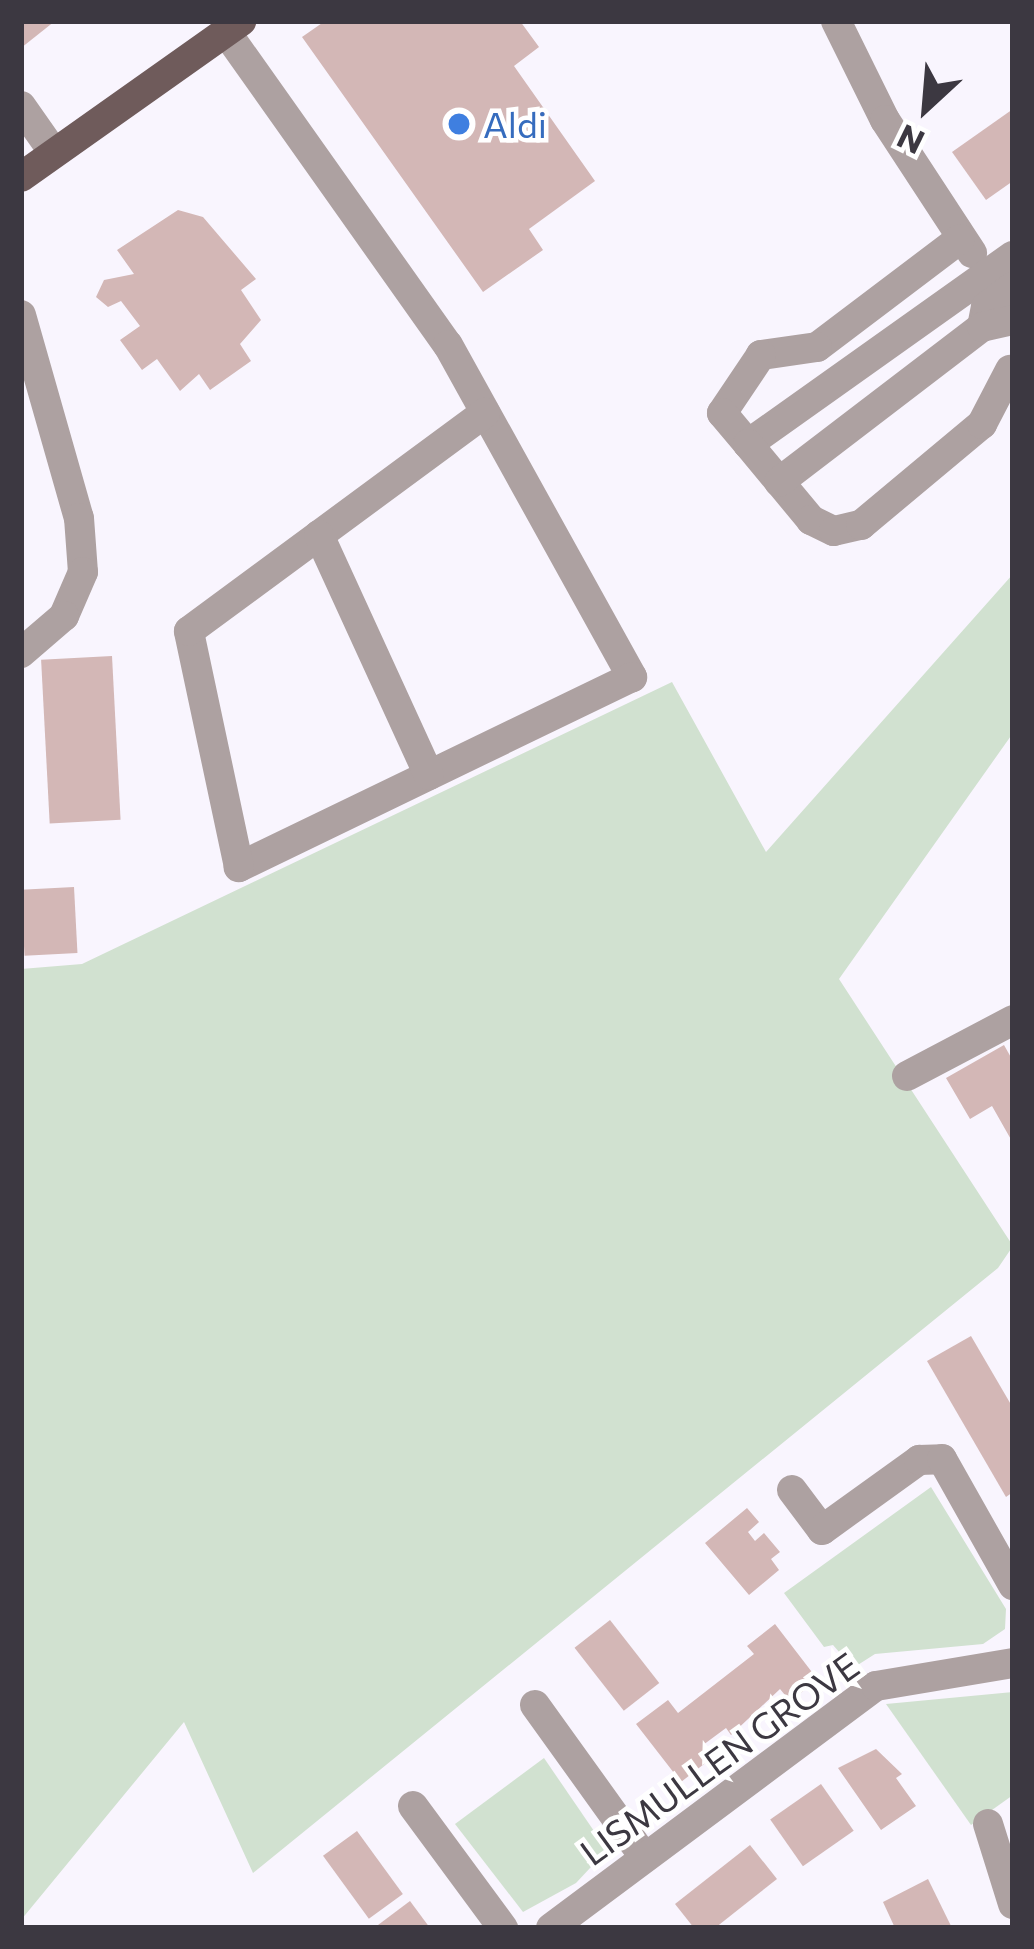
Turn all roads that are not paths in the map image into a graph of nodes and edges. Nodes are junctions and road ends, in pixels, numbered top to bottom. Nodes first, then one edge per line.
1 (836, 21) edge
2 (234, 27) edge
3 (21, 106) edge
4 (54, 153) junction
5 (21, 177) edge
6 (960, 238) junction
7 (1005, 272) edge
8 (21, 315) edge
9 (1013, 320) edge
10 (982, 327) junction
11 (1010, 370) edge
12 (485, 412) junction
13 (748, 444) junction
14 (779, 482) junction
15 (319, 535) junction
16 (21, 652) edge
17 (430, 775) junction
18 (1013, 1020) edge
19 (907, 1076) dead end
20 (792, 1490) dead end
21 (1013, 1585) edge
22 (1013, 1663) edge
23 (535, 1705) dead end
24 (413, 1806) dead end
25 (988, 1824) dead end
26 (645, 1858) junction
27 (1013, 1904) edge
28 (503, 1928) edge
29 (551, 1928) edge

1 - 6 street
2 - 4 main road
2 - 12 street
3 - 4 street
4 - 5 main road
6 - 7 street
6 - 13 street
7 - 10 street
7 - 13 street
8 - 16 street
9 - 10 street
10 - 14 street
11 - 14 street
12 - 15 street
12 - 17 street
13 - 14 street
15 - 17 street
15 - 17 street
18 - 19 street
20 - 21 street
22 - 26 street, LISMULLEN GROVE
23 - 26 street
24 - 28 street
25 - 27 street
26 - 29 street, LISMULLEN GROVE

